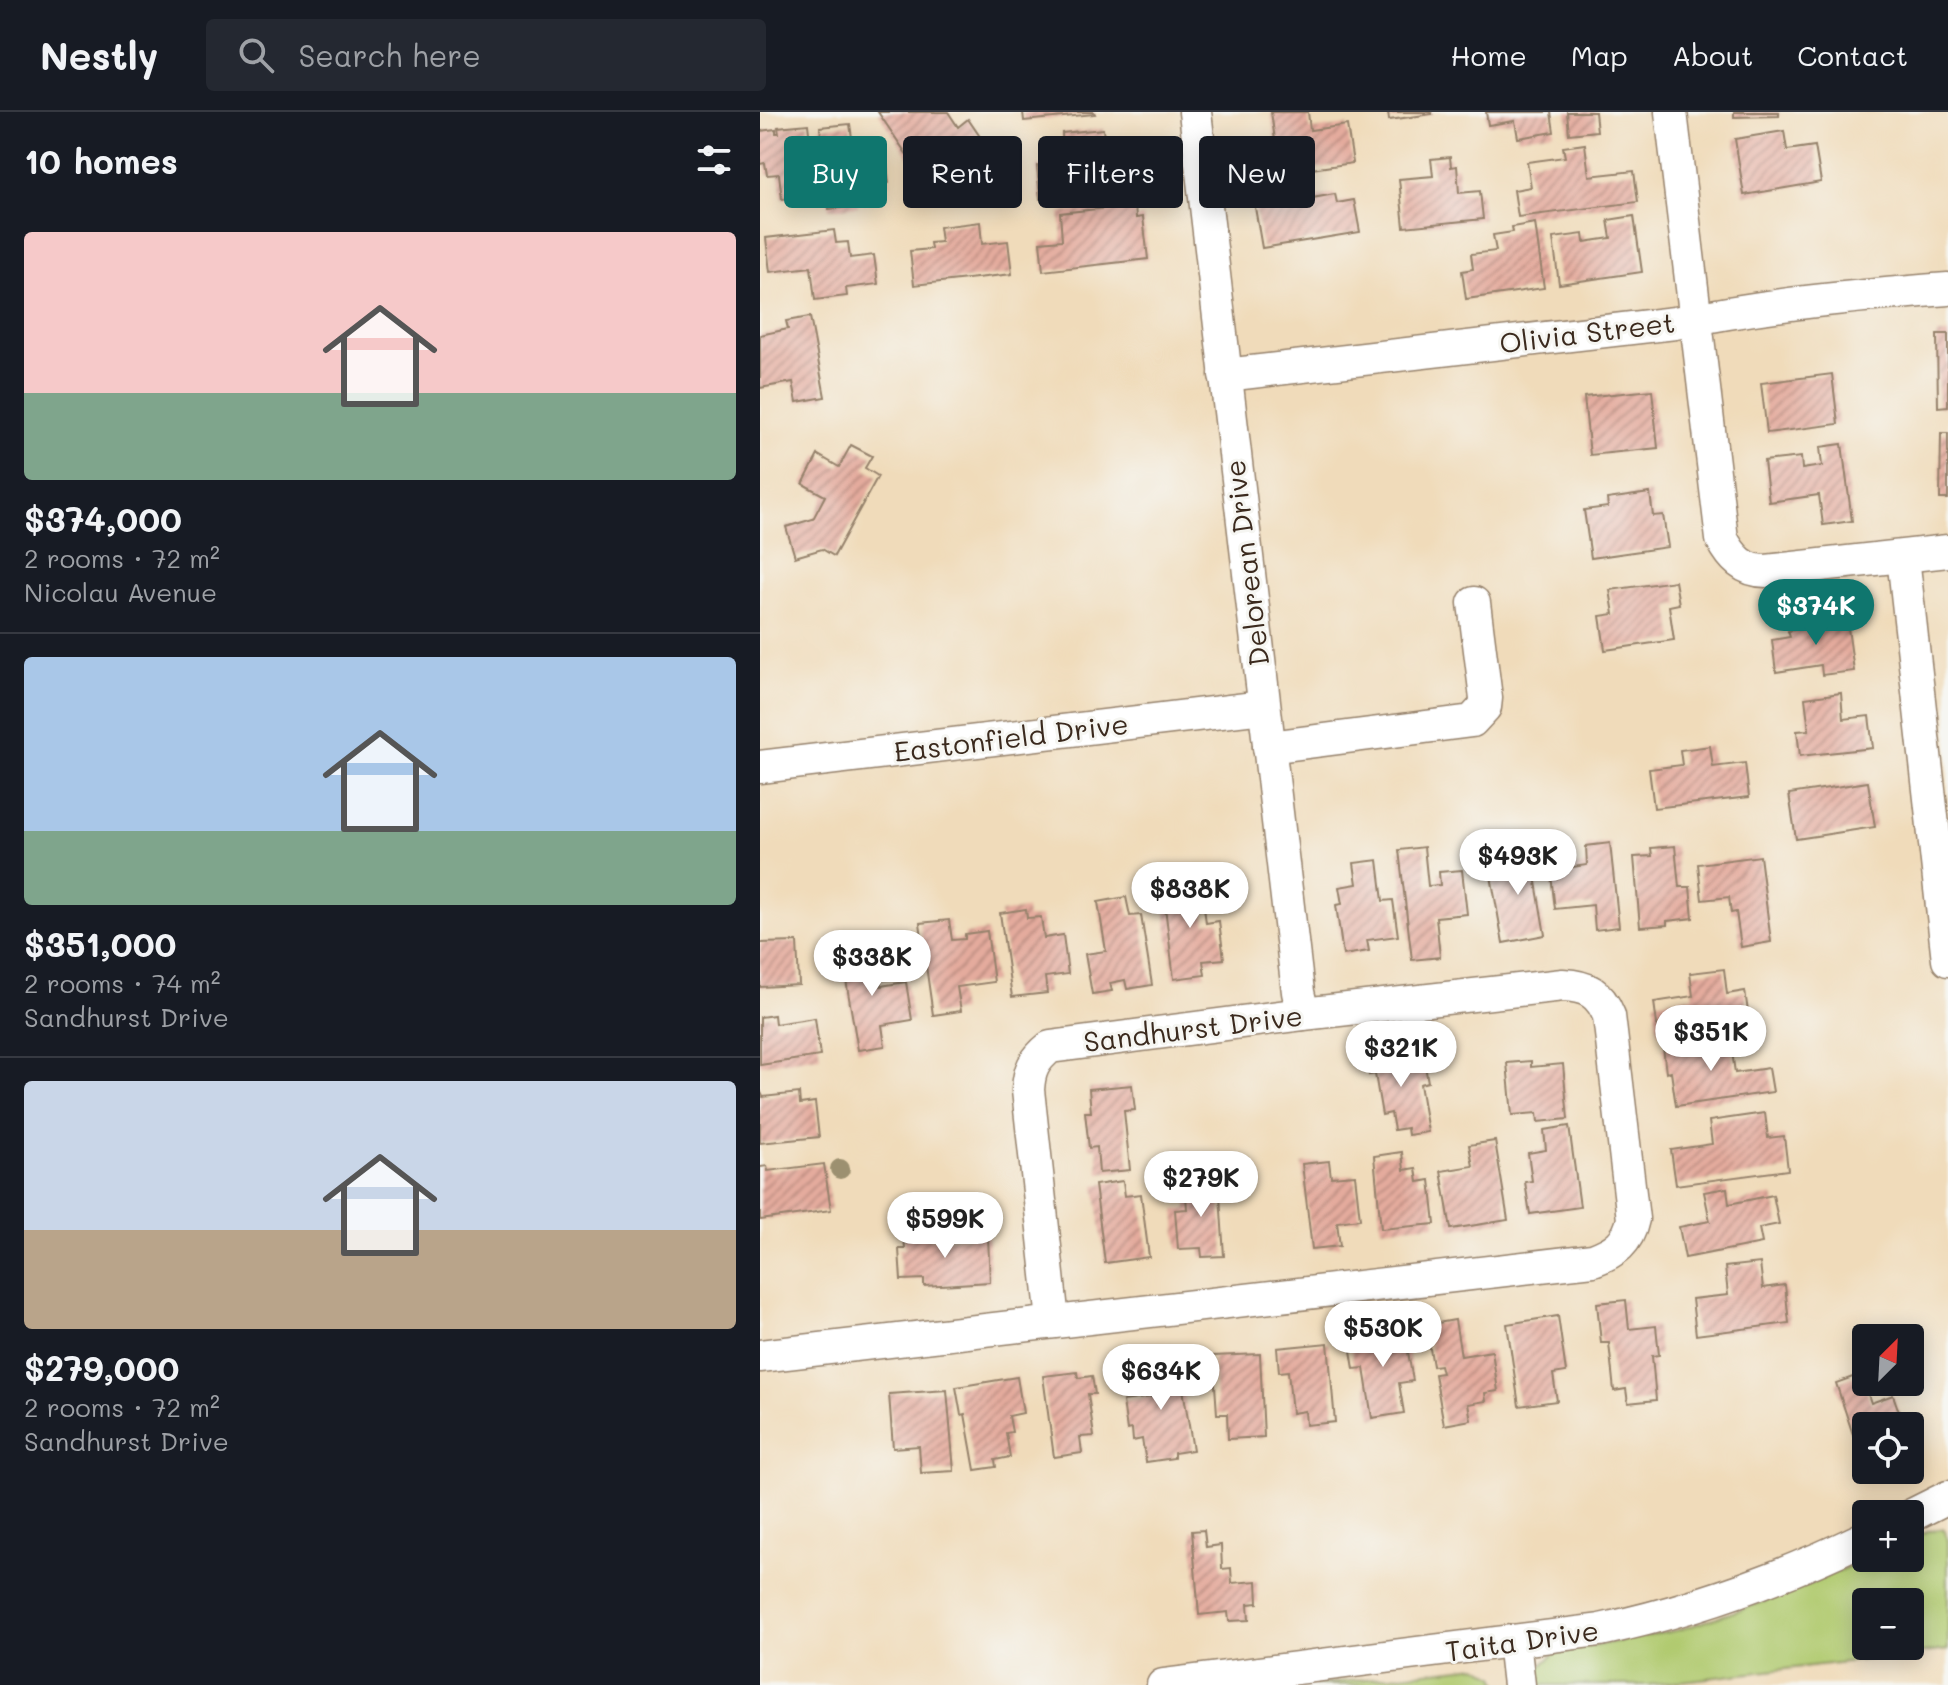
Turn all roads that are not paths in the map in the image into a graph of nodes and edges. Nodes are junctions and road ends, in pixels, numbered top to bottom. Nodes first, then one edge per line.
1 (1195, 112) edge
2 (1671, 112) edge
3 (1948, 289) edge
4 (1696, 318) junction
5 (1225, 375) junction
6 (1948, 551) edge
7 (1903, 557) junction
8 (1474, 603) dead end
9 (1263, 707) junction
10 (1269, 747) junction
11 (760, 767) edge
12 (1948, 960) edge
13 (1303, 1014) junction
14 (1053, 1321) junction
15 (760, 1356) edge
16 (1948, 1497) edge
17 (1924, 1509) edge
18 (1852, 1543) edge
19 (1514, 1641) junction
20 (1163, 1685) edge
21 (1519, 1685) edge

1 - 5 street, Delorean Drive
2 - 4 street
3 - 4 street, Olivia Street
4 - 5 street, Olivia Street
4 - 7 street
5 - 9 street, Delorean Drive
6 - 7 street
7 - 12 street
8 - 10 street
9 - 10 street, Delorean Drive
9 - 11 street, Eastonfield Drive
10 - 13 street, Delorean Drive
13 - 14 street, Sandhurst Drive
13 - 14 street, Sandhurst Drive
14 - 15 street, Sandhurst Drive
16 - 17 street
18 - 19 street, Taita Drive
19 - 20 street, Taita Drive
19 - 21 street

